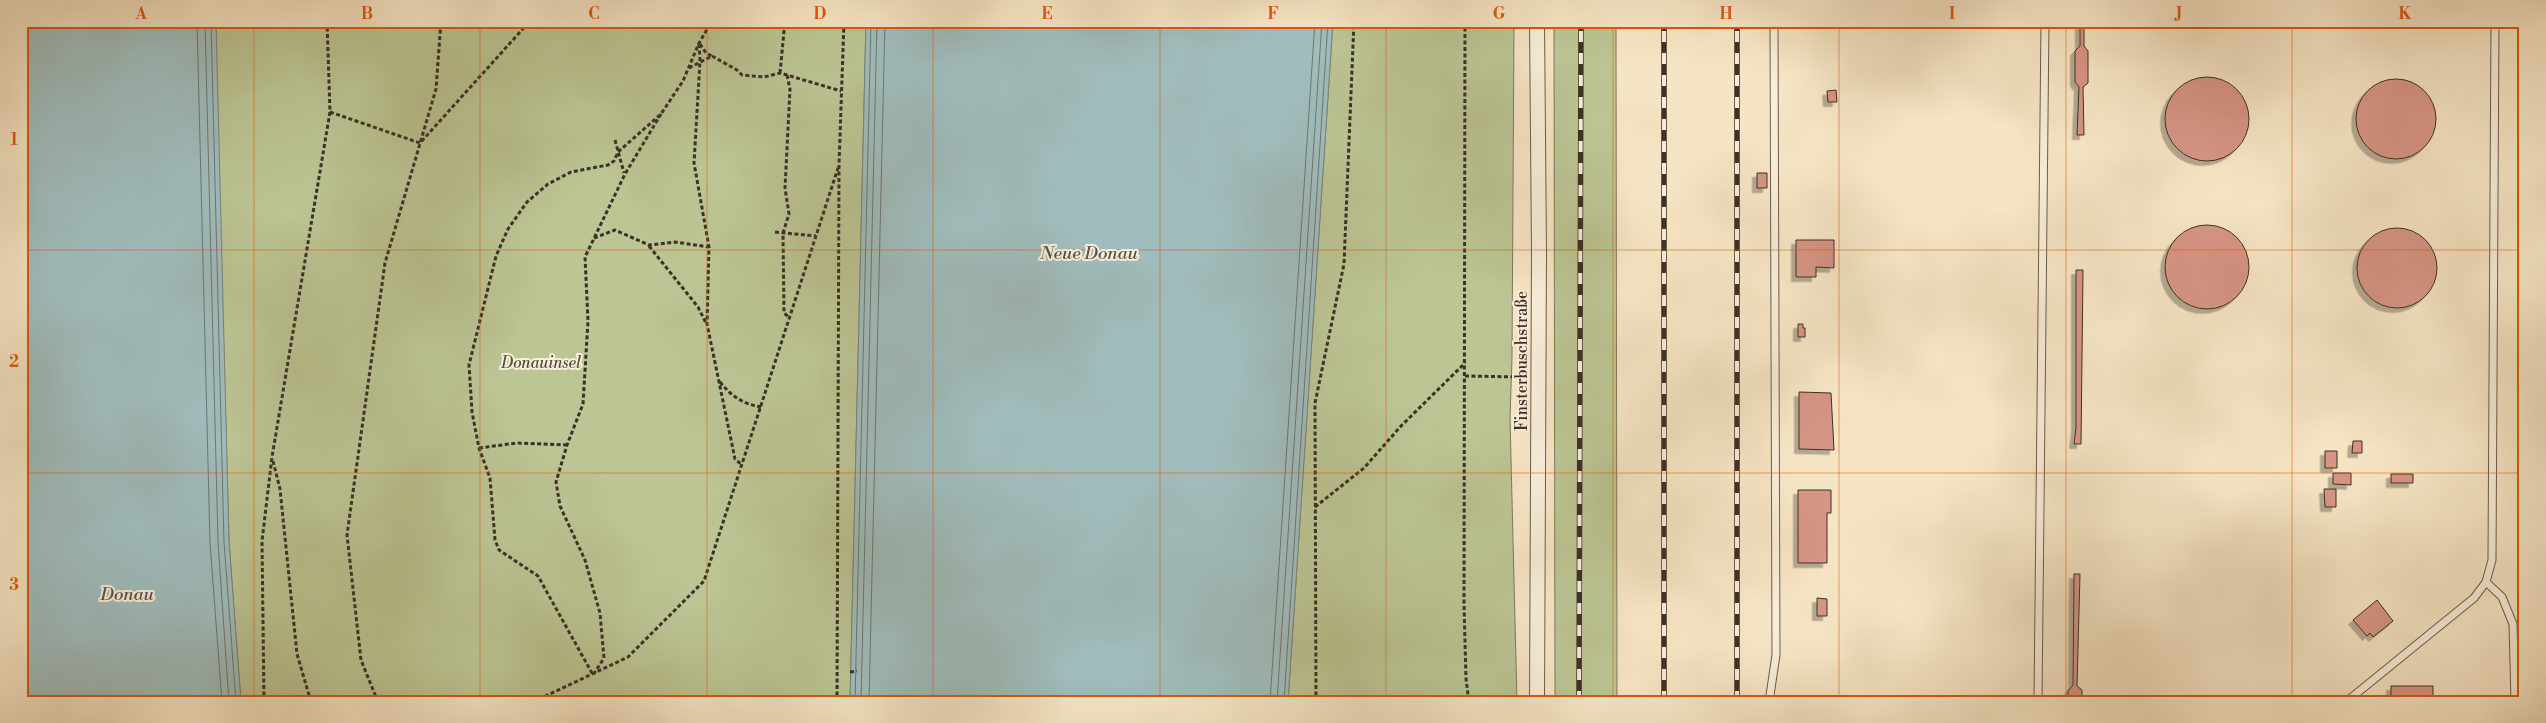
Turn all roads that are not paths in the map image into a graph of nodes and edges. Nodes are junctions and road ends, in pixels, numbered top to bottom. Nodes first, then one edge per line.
1 (1537, 21) edge
2 (1774, 21) edge
3 (2045, 21) edge
4 (2495, 21) edge
5 (2486, 582) junction
6 (1536, 702) edge
7 (1769, 702) edge
8 (2038, 702) edge
9 (2346, 702) edge
10 (2515, 702) edge

1 - 6 street, Finsterbuschstraße
2 - 7 lane
3 - 8 lane
4 - 5 lane
5 - 9 lane
5 - 10 lane

